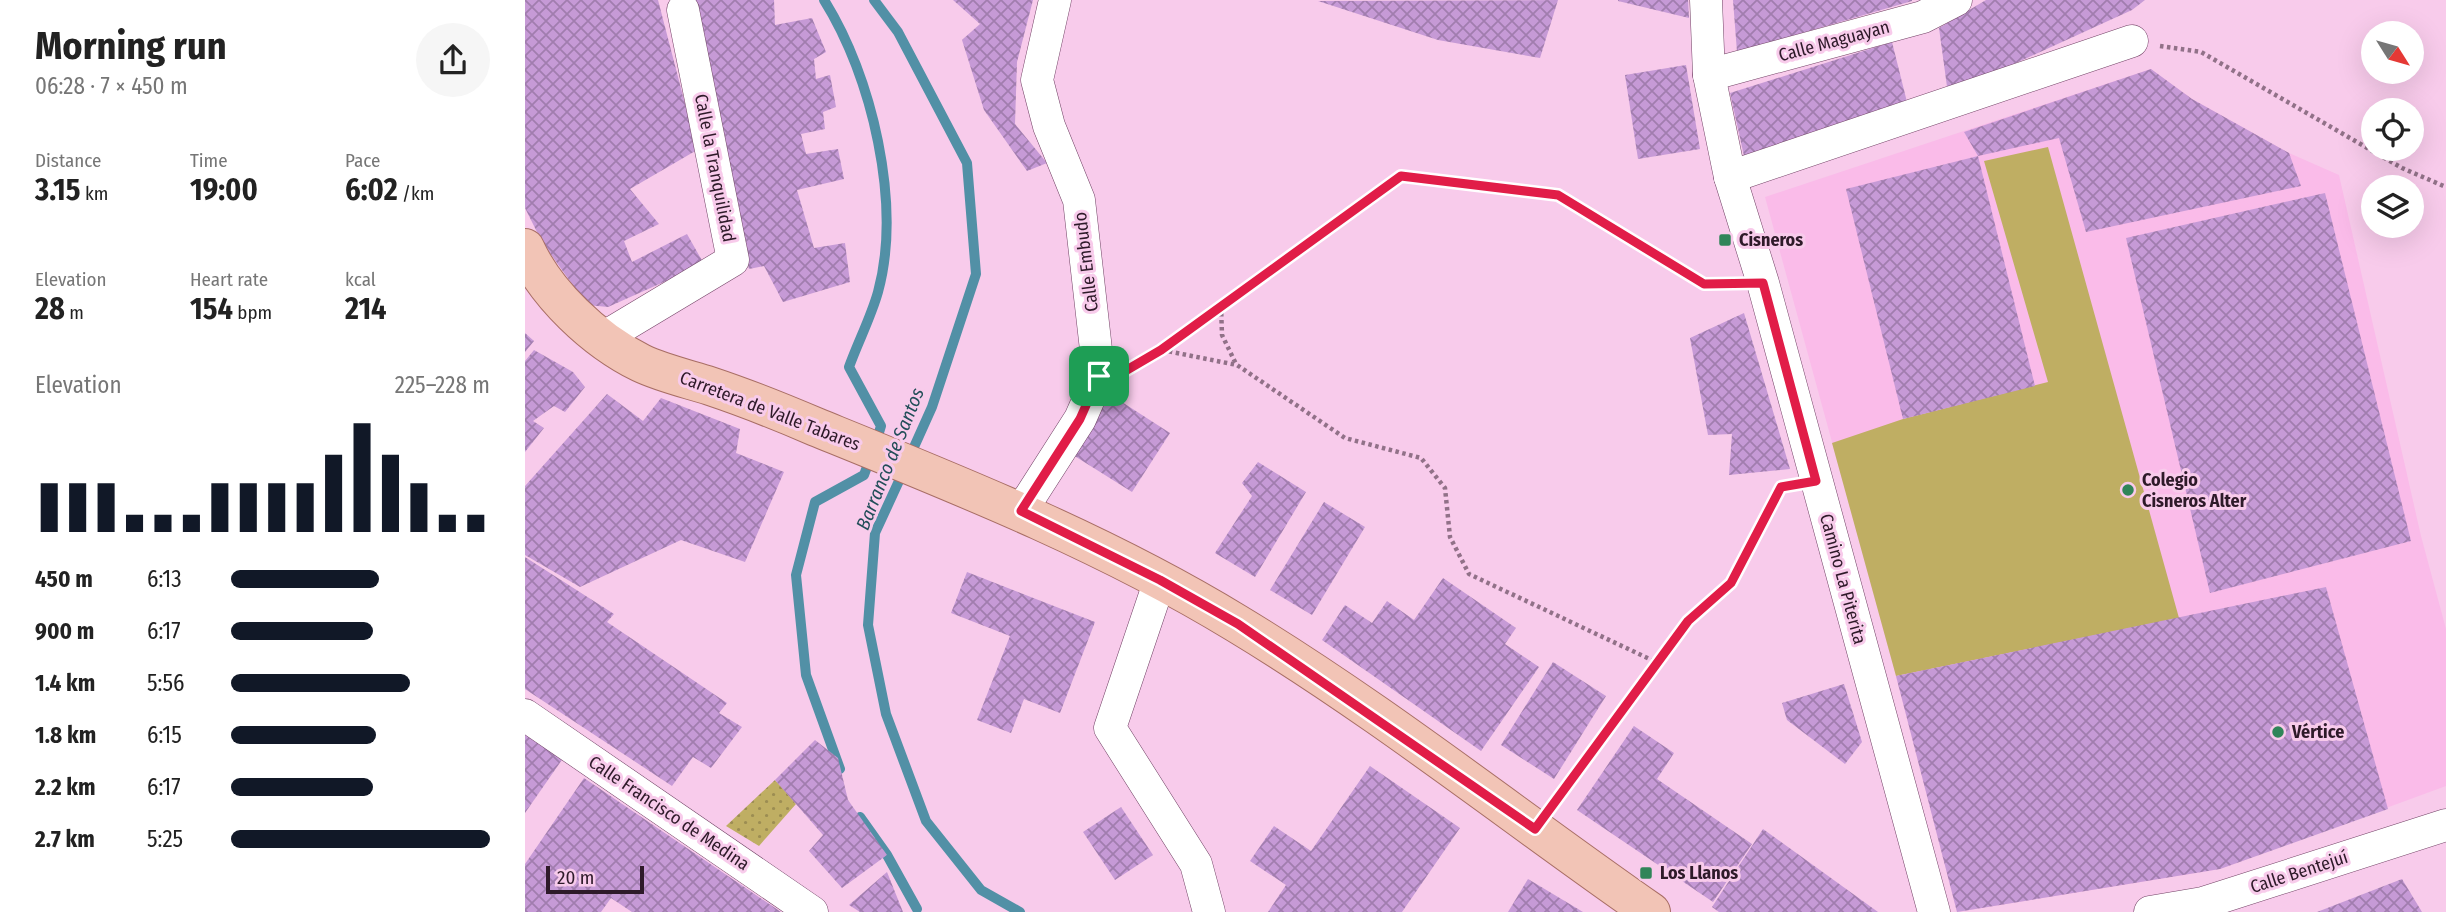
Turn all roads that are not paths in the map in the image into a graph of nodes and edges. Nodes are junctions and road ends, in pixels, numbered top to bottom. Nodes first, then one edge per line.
1 (1055, 0) edge
2 (1706, 0) edge
3 (1956, 0) edge
4 (683, 10) dead end
5 (2131, 41) road end
6 (1709, 75) junction
7 (1730, 177) junction
8 (525, 248) edge
9 (603, 338) junction
10 (1021, 511) junction
11 (1160, 580) junction
12 (525, 715) edge
13 (2446, 824) edge
14 (1637, 908) edge
15 (812, 912) edge
16 (1209, 912) edge
17 (1934, 912) edge
18 (2150, 912) edge

1 - 10 street, Calle Embudo
2 - 6 street, Camino La Piterita
3 - 6 street, Calle Maguayan
4 - 9 street, Calle la Tranquilidad
5 - 7 street
6 - 7 street, Camino La Piterita
7 - 17 street, Camino La Piterita
8 - 9 main road, Carretera de Valle Tabares
9 - 10 main road, Carretera de Valle Tabares
10 - 11 main road, Carretera de Valle Tabares
11 - 14 main road, Carretera de Valle Tabares
11 - 16 street
12 - 15 street, Calle Francisco de Medina
13 - 18 street, Calle Bentejuí

